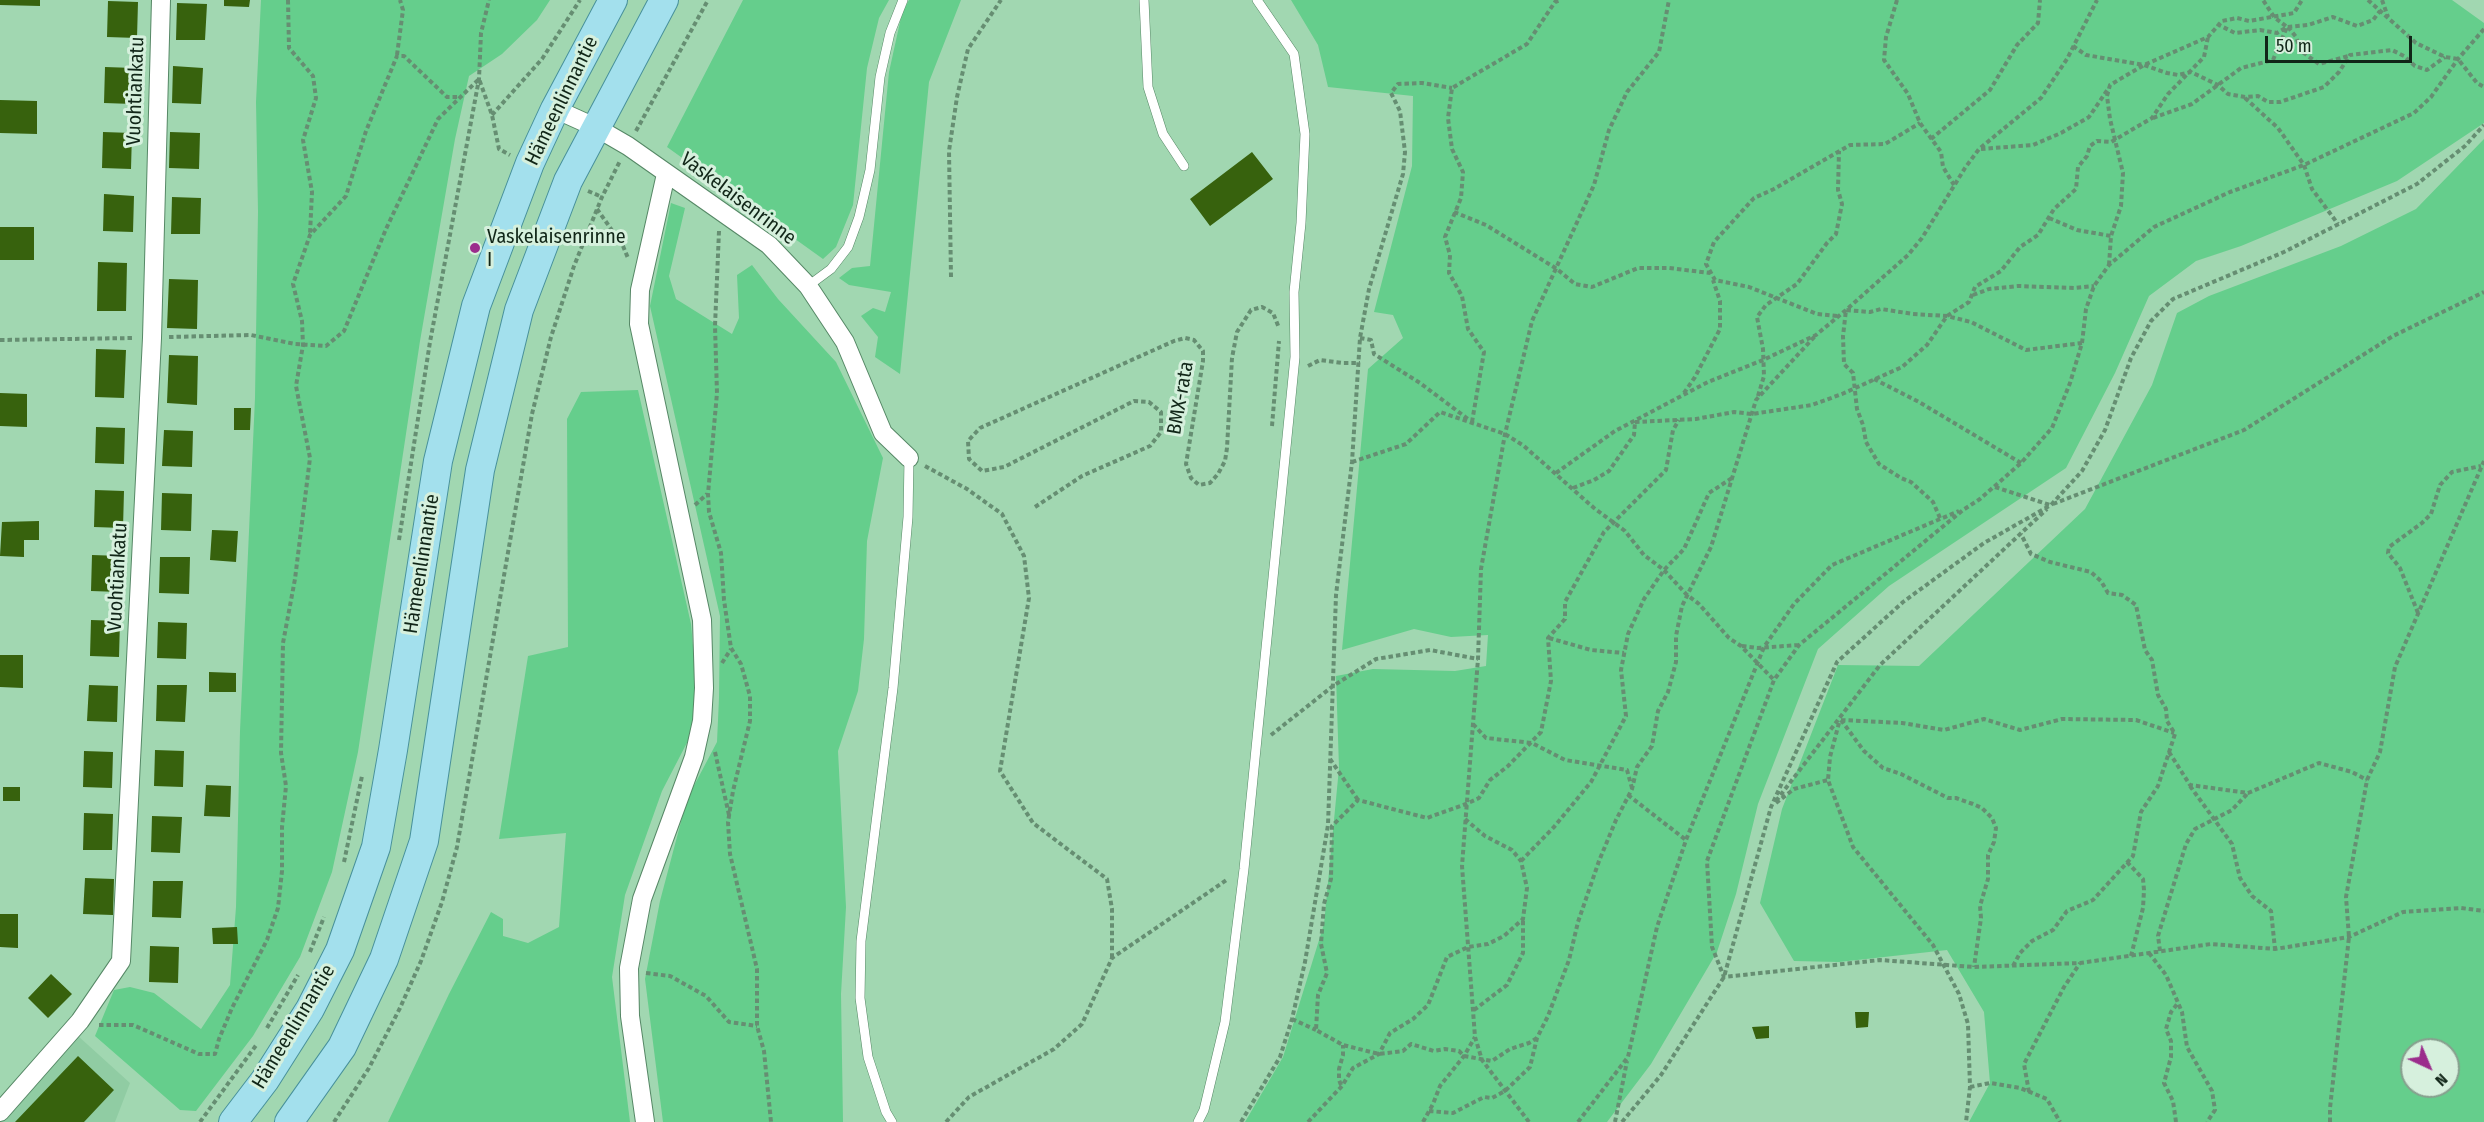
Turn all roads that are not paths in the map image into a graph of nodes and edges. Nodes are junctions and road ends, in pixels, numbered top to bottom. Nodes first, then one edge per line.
1 (161, 0) edge
2 (613, 0) edge
3 (664, 0) edge
4 (903, 0) edge
5 (1143, 0) edge
6 (1257, 0) edge
7 (555, 109) junction
8 (597, 128) junction
9 (1185, 166) dead end
10 (666, 174) junction
11 (808, 286) junction
12 (909, 458) joint
13 (0, 1112) edge
14 (233, 1122) edge
15 (289, 1122) edge
16 (645, 1122) edge
17 (892, 1122) edge
18 (1198, 1122) edge

1 - 13 street, Vuohtiankatu
2 - 7 main road, Hämeenlinnantie
3 - 8 main road, Hämeenlinnantie
4 - 11 lane
5 - 9 lane
6 - 18 lane
7 - 8 street, Vaskelaisenrinne
7 - 14 main road, Hämeenlinnantie
8 - 10 street, Vaskelaisenrinne
8 - 15 main road, Hämeenlinnantie
10 - 11 street, Vaskelaisenrinne
10 - 16 street
11 - 12 street, Vaskelaisenrinne
12 - 17 lane

